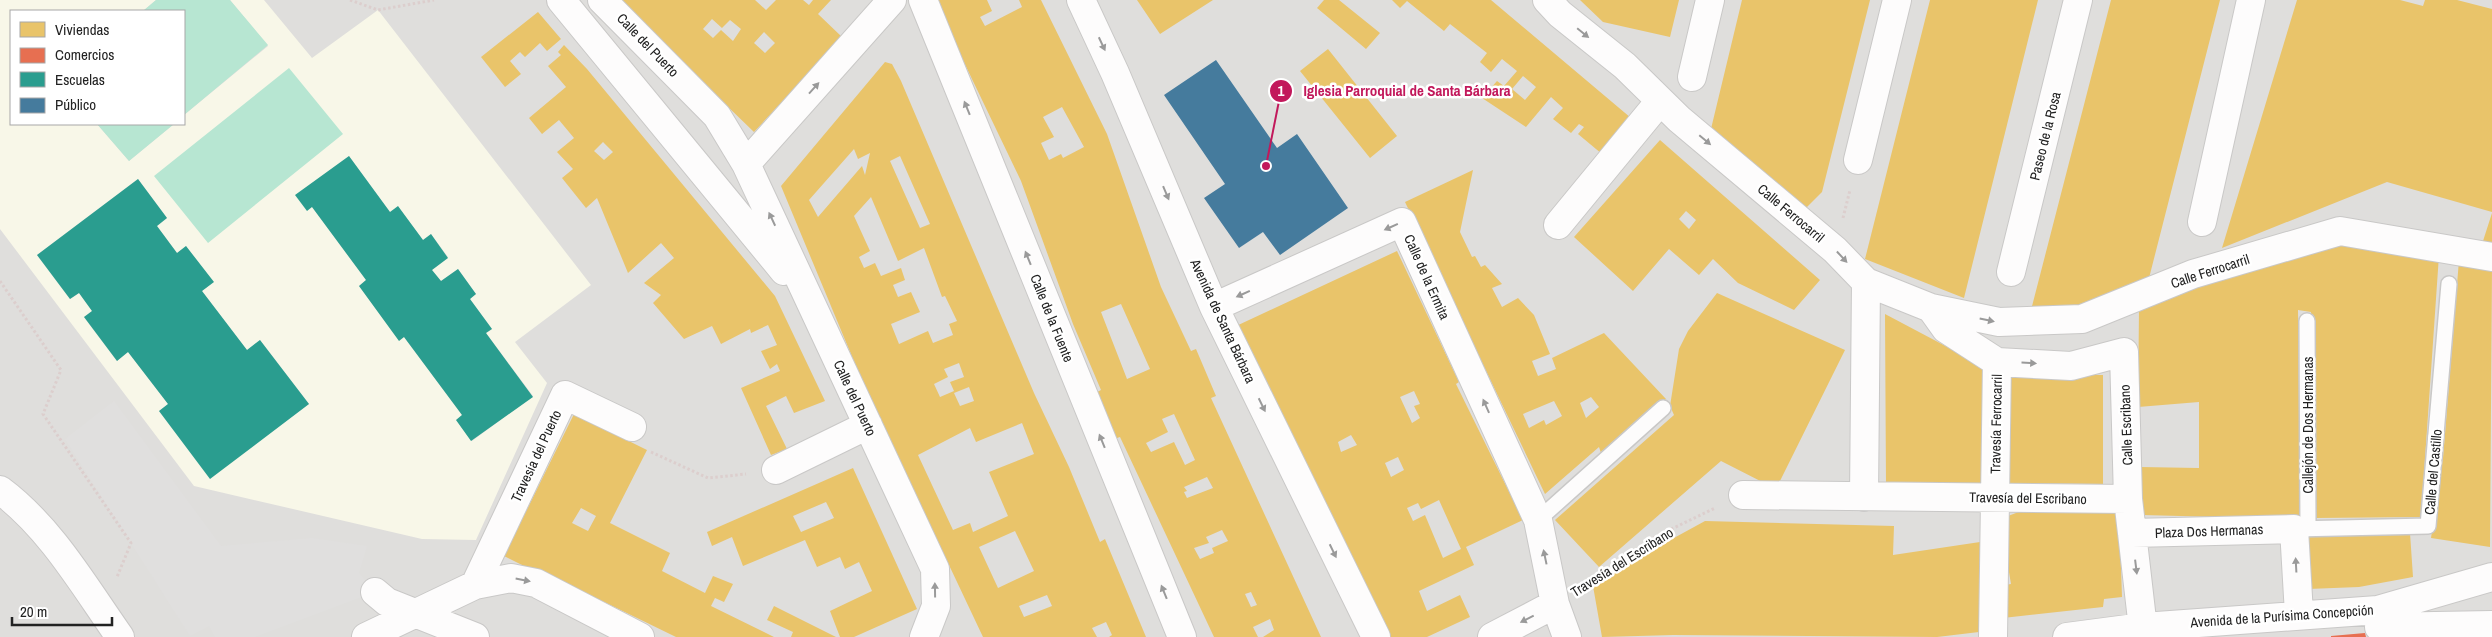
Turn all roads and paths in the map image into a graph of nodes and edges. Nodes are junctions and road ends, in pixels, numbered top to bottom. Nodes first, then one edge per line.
1 (350, 0) edge
2 (434, 0) edge
3 (561, 0) edge
4 (602, 0) edge
5 (892, 0) edge
6 (923, 0) edge
7 (1081, 0) edge
8 (1547, 0) edge
9 (1710, 0) edge
10 (1896, 0) edge
11 (2078, 0) edge
12 (2251, 0) edge
13 (1692, 77) dead end
14 (1660, 101) junction
15 (1858, 160) joint
16 (746, 164) junction
17 (2202, 222) dead end
18 (1558, 225) dead end
19 (1835, 250) junction
20 (2492, 257) edge
21 (2011, 272) dead end
22 (0, 281) edge
23 (1866, 282) junction
24 (2449, 284) dead end
25 (1214, 307) junction
26 (1931, 308) junction
27 (2307, 321) dead end
28 (836, 357) junction
29 (1997, 362) junction
30 (1664, 408) dead end
31 (868, 425) junction
32 (632, 427) joint
33 (776, 470) joint
34 (0, 490) edge
35 (1743, 495) joint
36 (1864, 497) junction
37 (1995, 497) junction
38 (2128, 499) junction
39 (1538, 520) junction
40 (2301, 529) junction
41 (2132, 534) junction
42 (2492, 577) edge
43 (475, 584) junction
44 (375, 592) dead end
45 (1555, 604) junction
46 (102, 612) junction
47 (2299, 614) junction
48 (418, 625) edge
49 (2379, 625) edge
50 (2492, 625) edge
51 (2144, 632) edge
52 (120, 637) edge
53 (366, 637) edge
54 (475, 637) edge
55 (640, 637) edge
56 (924, 637) edge
57 (1182, 637) edge
58 (1376, 637) edge
59 (1492, 637) edge
60 (1567, 637) edge
61 (1993, 637) edge
62 (2067, 637) edge

1 - 2 path
3 - 28 street
4 - 16 street, Calle del Puerto
16 -> 5 street
57 -> 6 street, Calle de la Fuente
7 -> 25 street, Avenida de Santa Bárbara
8 -> 14 street, Calle Ferrocarril
9 - 13 street
10 - 15 street
11 - 21 street, Paseo de la Rosa
12 - 17 street
14 - 18 street
14 -> 19 street, Calle Ferrocarril
15 - 19 path
28 -> 16 street, Calle del Puerto
19 -> 23 street, Calle Ferrocarril
26 -> 20 street, Calle Ferrocarril
22 - 46 path
23 - 26 street, Calle Ferrocarril
23 - 36 street
24 - 40 lane, Calle del Castillo
39 -> 25 street, Calle de la Ermita
25 -> 58 street, Avenida de Santa Bárbara
26 - 29 street
27 - 40 lane, Callejón de Dos Hermanas
28 - 31 street, Calle del Puerto
29 - 37 street, Travesía Ferrocarril
29 -> 38 street, Calle Escribano
30 - 39 lane
31 - 33 street
56 -> 31 street, Calle del Puerto
32 - 33 path
32 - 43 street, Travesía del Puerto
34 - 46 street
35 - 36 street, Travesía del Escribano
35 - 45 path, Travesía del Escribano
36 - 37 street, Travesía del Escribano
37 - 38 street, Travesía del Escribano
37 - 61 street, Travesía Ferrocarril
38 - 41 street
45 -> 39 street, Calle de la Ermita
40 - 41 street, Plaza Dos Hermanas
47 -> 40 street
41 -> 51 street
42 - 49 street, Avenida de la Purísima Concepción
43 - 48 street
43 -> 55 street
44 - 48 street
45 -> 59 street
45 - 60 street, Calle de la Ermita
46 - 52 street
47 - 49 street, Avenida de la Purísima Concepción
47 - 51 street, Avenida de la Purísima Concepción
48 - 53 street
48 - 54 street
49 - 50 street
51 - 62 street, Avenida de la Purísima Concepción

